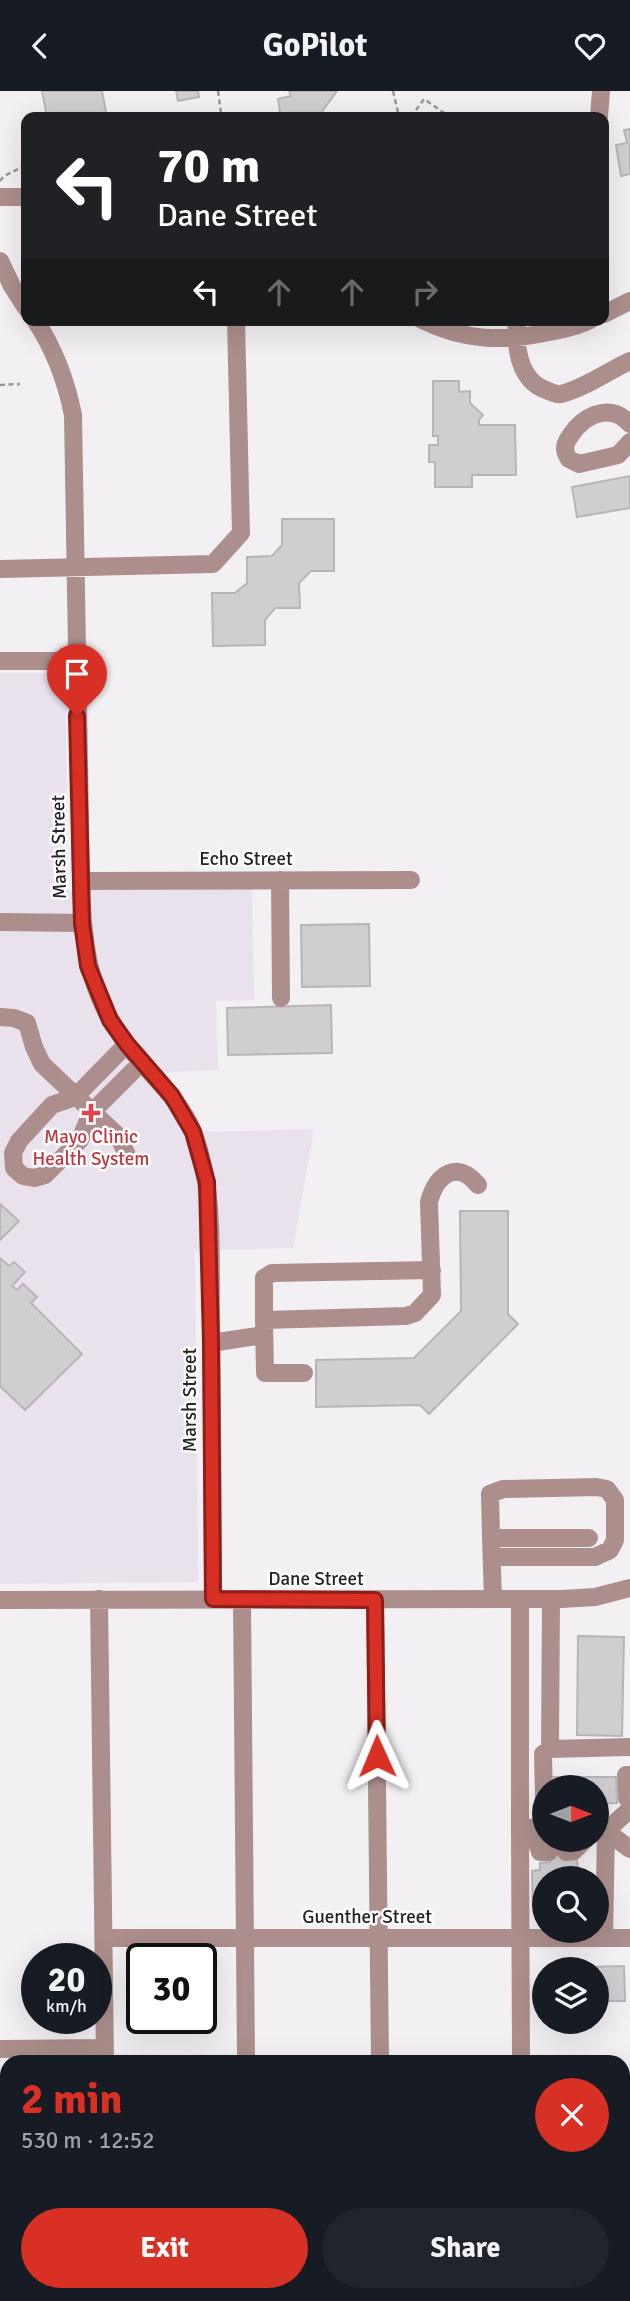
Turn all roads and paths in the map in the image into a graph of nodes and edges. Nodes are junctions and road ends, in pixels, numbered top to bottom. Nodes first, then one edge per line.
1 (218, 91) edge
2 (393, 91) edge
3 (601, 91) edge
4 (221, 112) edge
5 (398, 112) edge
6 (415, 112) edge
7 (443, 112) edge
8 (599, 112) edge
9 (21, 168) edge
10 (0, 181) edge
11 (0, 197) edge
12 (21, 197) edge
13 (0, 261) edge
14 (21, 300) edge
15 (630, 301) edge
16 (609, 312) edge
17 (39, 326) edge
18 (236, 326) edge
19 (439, 326) edge
20 (517, 326) edge
21 (579, 326) edge
22 (516, 339) junction
23 (630, 361) edge
24 (20, 384) dead end
25 (0, 385) edge
26 (575, 389) junction
27 (587, 417) junction
28 (630, 424) edge
29 (630, 442) edge
30 (75, 568) junction
31 (0, 569) edge
32 (0, 661) edge
33 (76, 661) junction
34 (280, 880) junction
35 (411, 880) dead end
36 (80, 881) junction
37 (0, 922) edge
38 (82, 923) junction
39 (281, 998) dead end
40 (0, 1017) edge
41 (127, 1044) junction
42 (142, 1062) junction
43 (75, 1097) junction
44 (93, 1111) junction
45 (128, 1157) dead end
46 (478, 1185) dead end
47 (432, 1270) junction
48 (264, 1327) junction
49 (211, 1343) junction
50 (304, 1373) dead end
51 (491, 1538) junction
52 (589, 1538) dead end
53 (493, 1557) junction
54 (630, 1588) edge
55 (99, 1599) junction
56 (213, 1599) junction
57 (242, 1599) junction
58 (493, 1599) junction
59 (520, 1599) junction
60 (551, 1599) junction
61 (0, 1600) edge
62 (375, 1600) junction
63 (630, 1747) edge
64 (550, 1749) junction
65 (543, 1775) edge
66 (630, 1775) edge
67 (628, 1805) edge
68 (609, 1825) edge
69 (532, 1827) edge
70 (609, 1836) edge
71 (630, 1849) edge
72 (521, 1937) junction
73 (532, 1937) edge
74 (104, 1938) junction
75 (245, 1938) junction
76 (379, 1938) junction
77 (609, 1938) edge
78 (630, 1938) edge
79 (0, 2049) edge
80 (105, 2055) edge
81 (246, 2055) edge
82 (380, 2055) edge
83 (521, 2055) edge

1 - 4 path
2 - 5 path
3 - 8 street
6 - 7 path
9 - 10 path
11 - 12 street
13 - 14 street
15 - 16 street
17 - 30 street, Marsh Street
18 - 30 street
19 - 22 street
20 - 22 street
21 - 22 street
22 - 26 street
23 - 26 street
24 - 25 path
26 - 27 street
27 - 28 street
27 - 29 street
30 - 31 street
30 - 33 street, Marsh Street
32 - 33 street
33 - 36 street, Marsh Street
34 - 35 street, Echo Street
34 - 36 street, Echo Street
34 - 39 street
36 - 38 street, Marsh Street
37 - 38 street
38 - 41 street, Marsh Street
40 - 43 street
41 - 42 street, Marsh Street
41 - 43 street
42 - 44 street
42 - 49 street, Marsh Street
43 - 44 street
43 - 44 street
44 - 45 street
46 - 47 street
47 - 48 street
47 - 48 street
48 - 49 street
48 - 50 street
49 - 56 street, Marsh Street
51 - 52 street
51 - 53 street
51 - 53 street
53 - 58 street
54 - 60 street, Dane Street
55 - 56 street, Dane Street
55 - 61 street, Dane Street
55 - 74 street
56 - 57 street, Dane Street
57 - 62 street, Dane Street
57 - 75 street
58 - 59 street, Dane Street
58 - 62 street, Dane Street
59 - 60 street, Dane Street
59 - 69 street
60 - 64 street
62 - 76 street
63 - 64 street
64 - 65 street
66 - 67 street
67 - 68 street
69 - 72 street
70 - 71 street
72 - 73 street, Guenther Street
72 - 76 street, Guenther Street
72 - 83 street
74 - 75 street, Guenther Street
74 - 80 street
75 - 76 street, Guenther Street
75 - 81 street
76 - 82 street
77 - 78 street, Guenther Street
79 - 80 street

